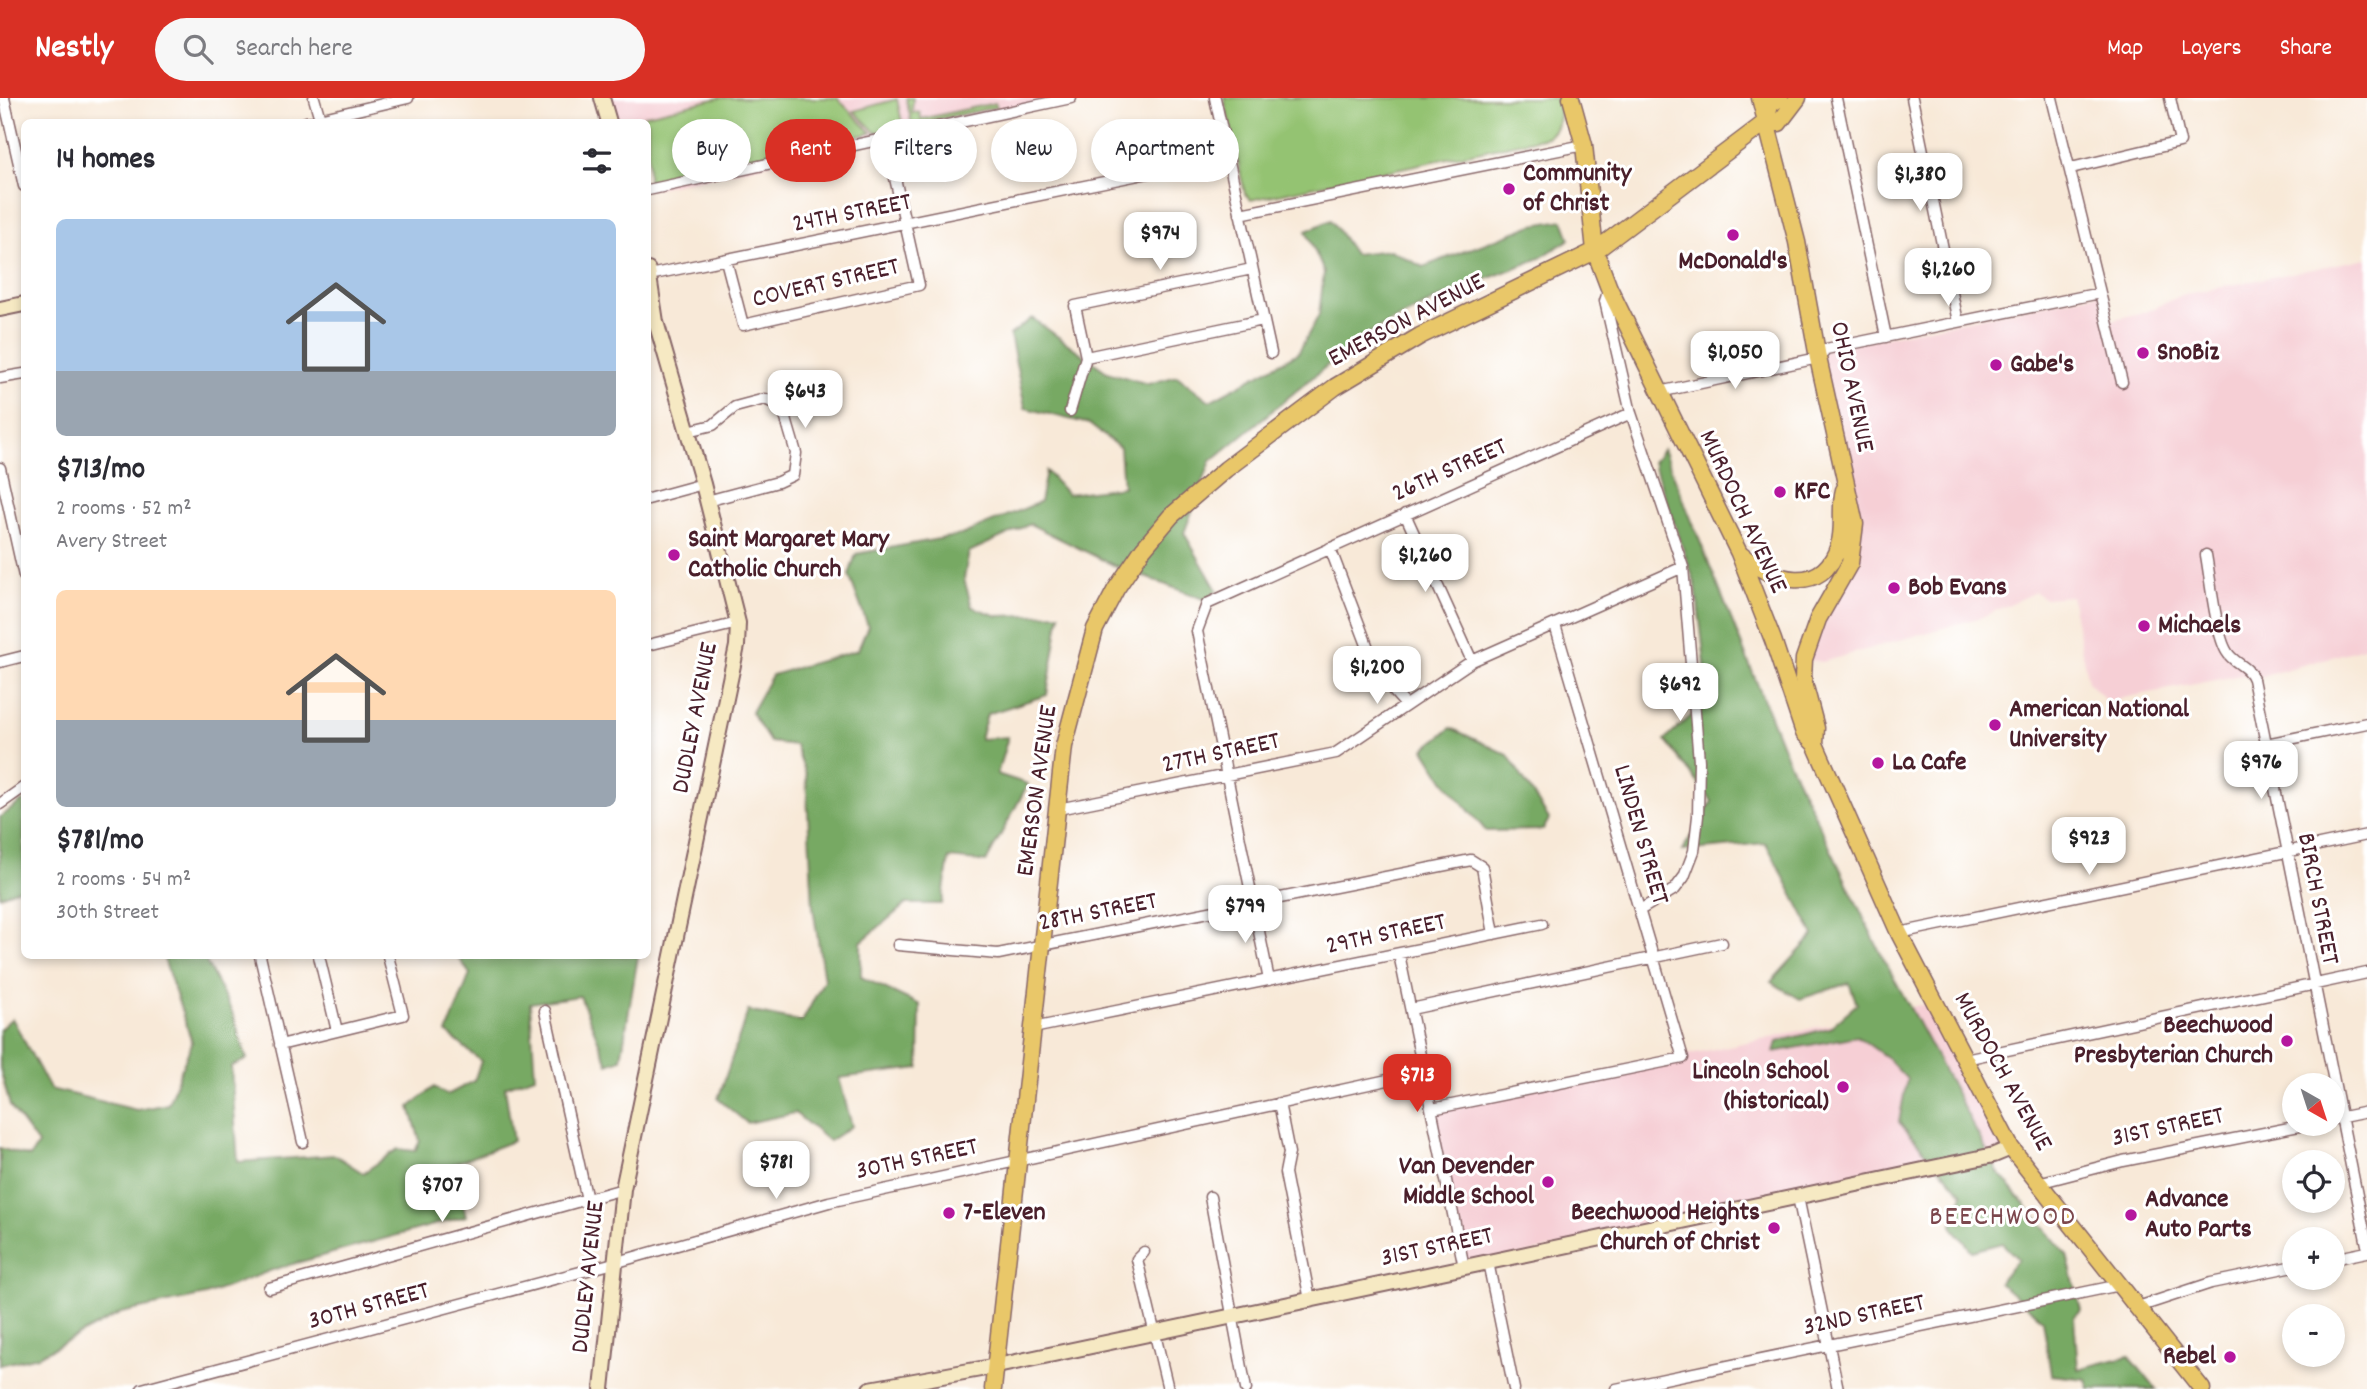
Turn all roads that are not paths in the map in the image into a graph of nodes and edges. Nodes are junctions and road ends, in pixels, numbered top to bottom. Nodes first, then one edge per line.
1 (4, 98) edge
2 (314, 98) edge
3 (408, 98) edge
4 (602, 98) edge
5 (1071, 98) edge
6 (1215, 98) edge
7 (1571, 98) edge
8 (1760, 98) edge
9 (1780, 98) edge
10 (1798, 98) edge
11 (1836, 98) edge
12 (1912, 98) edge
13 (2052, 98) edge
14 (2170, 98) edge
15 (320, 119) edge
16 (329, 119) edge
17 (608, 119) edge
18 (974, 119) edge
19 (1219, 119) edge
20 (1766, 122) junction
21 (870, 141) edge
22 (1584, 145) junction
23 (2071, 168) junction
24 (21, 173) edge
25 (896, 182) edge
26 (1109, 182) edge
27 (1233, 182) edge
28 (651, 189) edge
29 (1240, 214) junction
30 (905, 225) junction
31 (1595, 251) junction
32 (726, 260) junction
33 (1252, 269) junction
34 (651, 272) edge
35 (1609, 288) junction
36 (2100, 293) junction
37 (21, 305) edge
38 (0, 309) edge
39 (1263, 320) junction
40 (1958, 322) junction
41 (652, 323) edge
42 (1885, 337) junction
43 (1271, 353) dead end
44 (1086, 357) junction
45 (1812, 359) junction
46 (21, 374) edge
47 (0, 378) edge
48 (2122, 382) dead end
49 (1659, 392) junction
50 (1070, 411) dead end
51 (1631, 413) junction
52 (688, 431) junction
53 (0, 468) edge
54 (1846, 481) junction
55 (703, 484) junction
56 (651, 498) edge
57 (707, 501) junction
58 (1405, 514) junction
59 (1330, 548) junction
60 (1739, 554) junction
61 (2206, 555) dead end
62 (21, 562) edge
63 (1683, 567) junction
64 (738, 623) junction
65 (1555, 625) junction
66 (1773, 640) junction
67 (651, 644) edge
68 (21, 657) edge
69 (1804, 659) junction
70 (0, 662) edge
71 (1472, 662) junction
72 (1803, 679) joint
73 (1406, 705) junction
74 (2367, 723) edge
75 (1815, 744) junction
76 (2266, 744) junction
77 (1226, 775) junction
78 (21, 789) edge
79 (0, 804) edge
80 (1058, 809) junction
81 (2367, 835) edge
82 (2286, 852) junction
83 (1251, 904) junction
84 (1640, 910) junction
85 (1542, 924) dead end
86 (1899, 933) junction
87 (1494, 934) junction
88 (1722, 943) dead end
89 (898, 945) dead end
90 (1042, 945) junction
91 (1399, 954) junction
92 (1654, 958) junction
93 (261, 959) edge
94 (320, 959) edge
95 (389, 959) edge
96 (2367, 973) edge
97 (1269, 980) junction
98 (2313, 984) junction
99 (1411, 1009) junction
100 (545, 1011) dead end
101 (1033, 1028) junction
102 (337, 1031) junction
103 (280, 1045) junction
104 (1965, 1059) junction
105 (1424, 1072) junction
106 (2329, 1073) edge
107 (1279, 1103) junction
108 (1432, 1109) junction
109 (2367, 1112) edge
110 (2345, 1116) edge
111 (2282, 1129) edge
112 (2341, 1136) edge
113 (303, 1142) dead end
114 (2011, 1148) junction
115 (1019, 1160) junction
116 (2038, 1183) junction
117 (623, 1189) junction
118 (1210, 1197) dead end
119 (1798, 1197) junction
120 (587, 1200) junction
121 (2367, 1245) edge
122 (1144, 1252) dead end
123 (2367, 1252) edge
124 (2345, 1257) edge
125 (1488, 1262) junction
126 (614, 1263) junction
127 (1464, 1267) junction
128 (2282, 1268) edge
129 (2120, 1285) junction
130 (269, 1288) dead end
131 (1310, 1300) junction
132 (2138, 1307) junction
133 (1231, 1316) junction
134 (1156, 1332) junction
135 (1829, 1345) junction
136 (997, 1366) junction
137 (142, 1389) edge
138 (602, 1389) edge
139 (870, 1389) edge
140 (993, 1389) edge
141 (1168, 1389) edge
142 (1246, 1389) edge
143 (1514, 1389) edge
144 (1616, 1389) edge
145 (1838, 1389) edge
146 (2202, 1389) edge

1 - 24 street
2 - 15 street
3 - 16 street
4 - 17 street
5 - 18 street
6 - 19 street
7 - 22 main road, MURDOCH AVENUE
8 - 20 main road, OHIO AVENUE
9 - 20 main road
10 - 20 main road, EMERSON AVENUE
11 - 42 street
12 - 40 street
13 - 23 street
14 - 23 street
20 - 31 main road, EMERSON AVENUE
20 - 45 main road, OHIO AVENUE
21 - 28 street
22 - 29 street
22 - 31 main road, MURDOCH AVENUE
23 - 36 street
25 - 30 street, COVERT STREET
26 - 30 street, 24TH STREET
27 - 29 street
29 - 33 street
30 - 32 street, 24TH STREET
30 - 32 street, COVERT STREET
31 - 35 main road, MURDOCH AVENUE
31 - 80 main road, EMERSON AVENUE
32 - 34 street, 24TH STREET
33 - 39 street
33 - 44 street
35 - 49 main road, MURDOCH AVENUE
35 - 51 street
36 - 40 street
36 - 48 street
37 - 38 street
39 - 43 street
39 - 44 street
40 - 42 street
41 - 52 street, DUDLEY AVENUE
42 - 45 street
44 - 50 street
45 - 49 street
45 - 54 main road, OHIO AVENUE
46 - 47 street
49 - 60 main road, MURDOCH AVENUE
51 - 58 street, 26TH STREET
51 - 63 street
52 - 55 street, DUDLEY AVENUE
52 - 57 street
53 - 62 street
54 - 60 main road
54 - 69 main road, OHIO AVENUE
55 - 56 street
55 - 57 street, DUDLEY AVENUE
57 - 64 street, DUDLEY AVENUE
58 - 59 street, 26TH STREET
58 - 71 street
59 - 73 street
59 - 77 street, 26TH STREET
60 - 66 main road, MURDOCH AVENUE
61 - 76 street, BIRCH STREET
63 - 65 street, 27TH STREET
63 - 84 street
64 - 67 street
64 - 117 street, DUDLEY AVENUE
65 - 71 street, 27TH STREET
65 - 84 street, LINDEN STREET
66 - 69 main road
66 - 75 main road, MURDOCH AVENUE
68 - 70 street
69 - 72 main road, OHIO AVENUE
71 - 73 street, 27TH STREET
72 - 75 main road, MURDOCH AVENUE
73 - 77 street, 27TH STREET
74 - 76 street
75 - 86 main road, MURDOCH AVENUE
76 - 82 street, BIRCH STREET
77 - 80 street, 27TH STREET
77 - 83 street
78 - 79 street
80 - 90 main road, EMERSON AVENUE
81 - 82 street
82 - 86 street
82 - 98 street, BIRCH STREET
83 - 87 street, 28TH STREET
83 - 90 street, 28TH STREET
83 - 97 street
84 - 92 street, LINDEN STREET
85 - 87 street, 29TH STREET
86 - 104 main road, MURDOCH AVENUE
87 - 91 street, 29TH STREET
88 - 92 street
89 - 90 street, 28TH STREET
90 - 101 main road, EMERSON AVENUE
91 - 97 street, 29TH STREET
91 - 99 street
92 - 99 street
92 - 108 street, LINDEN STREET
93 - 103 street
94 - 102 street
95 - 102 street
96 - 98 street
97 - 101 street, 29TH STREET
98 - 104 street
98 - 106 street, BIRCH STREET
99 - 105 street
100 - 120 street
101 - 115 main road, EMERSON AVENUE
102 - 103 street
103 - 113 street
104 - 114 main road, MURDOCH AVENUE
105 - 107 street, 30TH STREET
105 - 108 street
107 - 115 street, 30TH STREET
107 - 131 street
108 - 127 street
109 - 110 street
111 - 116 street, 31ST STREET
112 - 121 street, BIRCH STREET
114 - 116 main road, MURDOCH AVENUE
114 - 119 street, 31ST STREET
115 - 126 street, 30TH STREET
115 - 136 main road, EMERSON AVENUE
116 - 129 main road, MURDOCH AVENUE
117 - 120 street
117 - 126 street, DUDLEY AVENUE
118 - 133 street
119 - 125 street, 31ST STREET
119 - 135 street
120 - 130 street
122 - 134 street
123 - 124 street
125 - 127 street, 31ST STREET
125 - 143 street
126 - 137 street, 30TH STREET
126 - 138 street, DUDLEY AVENUE
127 - 131 street, 31ST STREET
128 - 132 street
129 - 132 main road, MURDOCH AVENUE
129 - 135 street, 32ND STREET
131 - 133 street, 31ST STREET
132 - 146 main road, MURDOCH AVENUE
133 - 134 street, 31ST STREET
133 - 142 street
134 - 136 street, 31ST STREET
134 - 141 street
135 - 144 street, 32ND STREET
135 - 145 street
136 - 139 street, 31ST STREET
136 - 140 main road, EMERSON AVENUE

